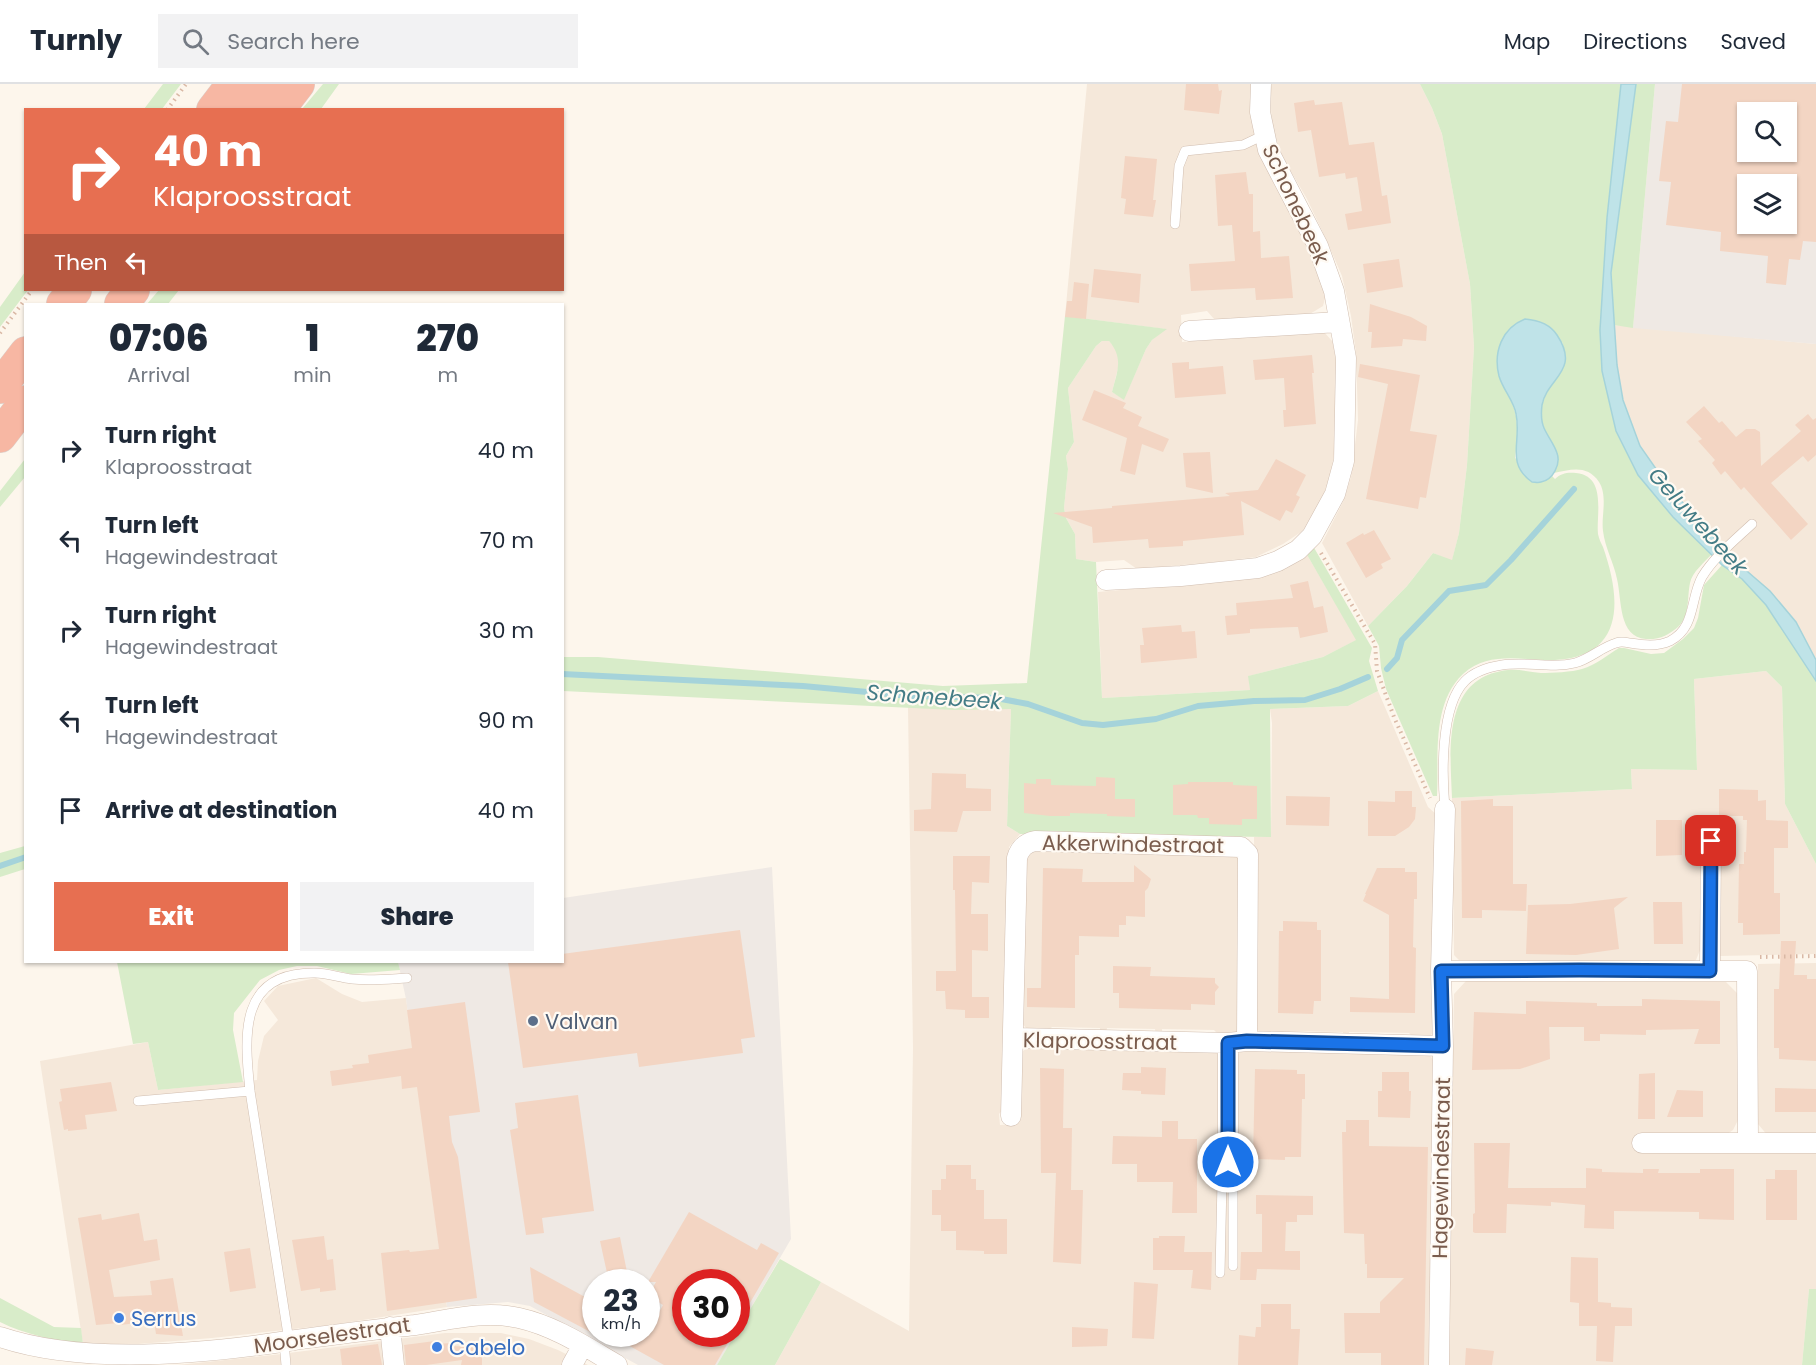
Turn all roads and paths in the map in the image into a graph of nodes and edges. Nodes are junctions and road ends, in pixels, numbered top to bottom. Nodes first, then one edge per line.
1 (186, 84) edge
2 (233, 84) edge
3 (270, 84) edge
4 (298, 84) edge
5 (1261, 84) edge
6 (168, 108) edge
7 (215, 108) edge
8 (252, 108) edge
9 (280, 108) edge
10 (1264, 135) junction
11 (1175, 224) dead end
12 (31, 291) edge
13 (74, 291) edge
14 (111, 291) edge
15 (132, 291) edge
16 (64, 303) edge
17 (101, 303) edge
18 (122, 303) edge
19 (1339, 322) junction
20 (1189, 331) dead end
21 (0, 333) edge
22 (24, 356) edge
23 (0, 387) edge
24 (24, 405) edge
25 (0, 436) edge
26 (1752, 524) dead end
27 (1312, 536) junction
28 (1106, 580) dead end
29 (1445, 809) junction
30 (1711, 841) dead end
31 (1816, 956) edge
32 (1441, 971) junction
33 (1710, 971) junction
34 (1747, 971) junction
35 (408, 978) dead end
36 (1013, 1038) junction
37 (1237, 1042) junction
38 (1443, 1046) junction
39 (250, 1091) junction
40 (138, 1101) dead end
41 (1011, 1116) dead end
42 (1748, 1142) junction
43 (1642, 1143) dead end
44 (1816, 1143) edge
45 (1228, 1175) junction
46 (1233, 1266) dead end
47 (1220, 1273) dead end
48 (390, 1327) junction
49 (1, 1340) edge
50 (286, 1341) junction
51 (582, 1344) edge
52 (582, 1347) edge
53 (586, 1347) edge
54 (286, 1365) edge
55 (394, 1365) edge
56 (572, 1365) edge
57 (617, 1365) edge
58 (1439, 1365) edge

1 - 6 path
2 - 7 highway
3 - 8 highway
4 - 9 highway
5 - 10 street, Schonebeek
10 - 11 lane
10 - 19 street, Schonebeek
12 - 21 path
13 - 16 highway
14 - 17 highway
15 - 18 highway
19 - 20 street
19 - 27 street, Schonebeek
22 - 23 highway
24 - 25 highway
26 - 29 lane
27 - 28 street, Schonebeek
27 - 29 path
29 - 32 street, Hagewindestraat
30 - 33 street
31 - 34 path
32 - 33 street
32 - 38 street, Hagewindestraat
33 - 34 street
34 - 42 street
35 - 39 lane
36 - 37 street, Klaproosstraat
36 - 37 street, Akkerwindestraat
36 - 41 street, Klaproosstraat
37 - 38 street, Klaproosstraat
37 - 45 street
38 - 58 street, Hagewindestraat
39 - 40 lane
39 - 50 lane
42 - 43 street
42 - 44 street
45 - 46 lane
45 - 47 lane
48 - 50 street, Moorselestraat
48 - 51 street, Moorselestraat
48 - 55 street
49 - 50 street, Moorselestraat
50 - 54 lane
52 - 56 street
53 - 57 street, Moorselestraat

